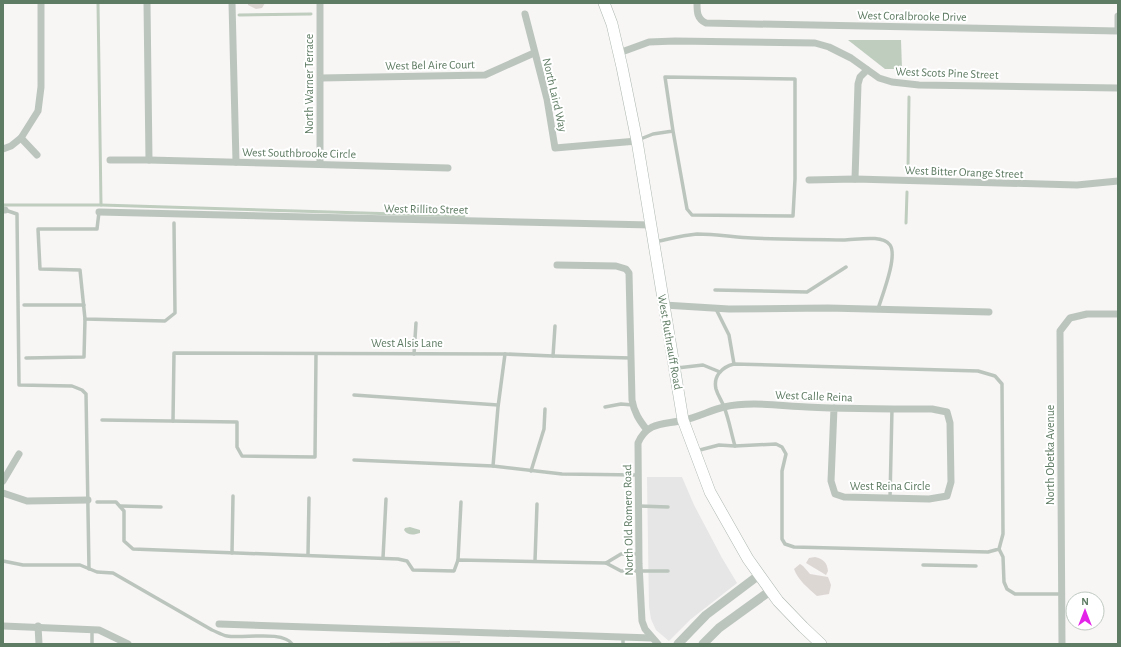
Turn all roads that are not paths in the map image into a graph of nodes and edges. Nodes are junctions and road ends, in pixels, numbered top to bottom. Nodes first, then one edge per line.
1 (41, 3) edge
2 (147, 3) edge
3 (232, 3) edge
4 (320, 3) edge
5 (604, 3) edge
6 (697, 3) edge
7 (525, 14) dead end
8 (1118, 16) edge
9 (1118, 31) edge
10 (534, 53) junction
11 (619, 53) junction
12 (866, 70) junction
13 (321, 78) junction
14 (1118, 88) edge
15 (673, 131) junction
16 (21, 138) junction
17 (637, 140) junction
18 (3, 149) edge
19 (37, 155) dead end
20 (110, 160) dead end
21 (149, 160) junction
22 (236, 162) junction
23 (320, 164) junction
24 (448, 168) dead end
25 (855, 179) junction
26 (809, 180) dead end
27 (1118, 181) edge
28 (4, 210) edge
29 (99, 212) joint
30 (174, 223) dead end
31 (651, 225) junction
32 (654, 242) junction
33 (557, 265) dead end
34 (846, 267) dead end
35 (715, 290) dead end
36 (24, 305) dead end
37 (84, 305) junction
38 (664, 305) junction
39 (715, 308) junction
40 (878, 309) junction
41 (989, 312) dead end
42 (1118, 314) edge
43 (85, 319) junction
44 (416, 323) dead end
45 (555, 326) dead end
46 (316, 354) junction
47 (414, 354) junction
48 (505, 354) junction
49 (553, 356) junction
50 (26, 358) dead end
51 (632, 358) junction
52 (734, 364) junction
53 (675, 369) junction
54 (720, 372) junction
55 (354, 395) dead end
56 (498, 405) junction
57 (633, 405) junction
58 (605, 407) dead end
59 (724, 407) junction
60 (834, 408) junction
61 (545, 409) dead end
62 (892, 409) junction
63 (947, 412) joint
64 (102, 420) dead end
65 (684, 420) junction
66 (173, 421) junction
67 (647, 430) junction
68 (734, 446) junction
69 (695, 451) junction
70 (20, 454) dead end
71 (354, 460) dead end
72 (493, 466) junction
73 (531, 471) junction
74 (638, 475) junction
75 (3, 481) edge
76 (3, 493) edge
77 (233, 496) dead end
78 (309, 498) dead end
79 (890, 498) junction
80 (386, 499) dead end
81 (88, 500) junction
82 (97, 502) dead end
83 (461, 502) dead end
84 (537, 504) dead end
85 (120, 506) junction
86 (639, 506) junction
87 (162, 507) dead end
88 (668, 507) dead end
89 (999, 549) junction
90 (232, 553) junction
91 (639, 554) junction
92 (308, 555) junction
93 (383, 558) junction
94 (458, 560) junction
95 (3, 561) edge
96 (535, 561) junction
97 (606, 563) junction
98 (923, 565) dead end
99 (976, 566) dead end
100 (89, 569) junction
101 (640, 571) junction
102 (668, 571) dead end
103 (759, 575) junction
104 (770, 590) junction
105 (1062, 594) junction
106 (219, 624) dead end
107 (3, 626) edge
108 (38, 626) junction
109 (92, 629) junction
110 (652, 638) junction
111 (623, 641) edge
112 (39, 644) edge
113 (92, 644) edge
114 (128, 644) edge
115 (292, 644) edge
116 (658, 644) edge
117 (678, 644) edge
118 (703, 644) edge
119 (820, 644) edge
120 (1062, 644) edge

1 - 16 street
2 - 21 street
3 - 22 street
4 - 13 street, North Warner Terrace
5 - 11 main road, West Ruthrauff Road
6 - 9 street, West Coralbrooke Drive
7 - 10 street, North Laird Way
8 - 9 street
10 - 13 street, West Bel Aire Court
10 - 17 street, North Laird Way
11 - 12 street, West Scots Pine Street
11 - 17 main road, West Ruthrauff Road
12 - 14 street, West Scots Pine Street
12 - 25 street
13 - 23 street, North Warner Terrace
15 - 15 lane
15 - 17 lane
16 - 18 street
16 - 19 street
17 - 31 main road, West Ruthrauff Road
20 - 21 street, West Southbrooke Circle
21 - 22 street, West Southbrooke Circle
22 - 23 street, West Southbrooke Circle
23 - 24 street, West Southbrooke Circle
25 - 26 street, West Bitter Orange Street
25 - 27 street, West Bitter Orange Street
28 - 81 lane
29 - 31 street, West Rillito Street
29 - 37 lane
30 - 43 lane
31 - 32 main road, West Ruthrauff Road
32 - 38 main road, West Ruthrauff Road
32 - 40 lane
33 - 51 street
34 - 35 lane
36 - 37 lane
37 - 43 lane
38 - 39 street
38 - 53 main road, West Ruthrauff Road
39 - 40 street
39 - 52 lane
40 - 41 street
42 - 105 street, North Obetka Avenue
43 - 50 lane
44 - 47 lane
45 - 49 lane
46 - 47 lane, West Alsis Lane
46 - 66 lane, West Alsis Lane
46 - 66 lane
47 - 48 lane, West Alsis Lane
48 - 49 lane, West Alsis Lane
48 - 56 lane
49 - 51 lane, West Alsis Lane
51 - 57 street
52 - 54 lane
52 - 89 lane
53 - 54 lane
53 - 65 main road, West Ruthrauff Road
54 - 59 lane
55 - 56 lane
56 - 72 lane
57 - 58 lane
57 - 67 street
59 - 60 street, West Calle Reina
59 - 65 street, West Calle Reina
59 - 68 lane
60 - 62 street, West Calle Reina
60 - 79 street, West Reina Circle
61 - 73 lane
62 - 63 street, West Calle Reina
62 - 79 lane
63 - 79 street, West Reina Circle
64 - 66 lane
65 - 67 street
65 - 69 main road, West Ruthrauff Road
67 - 74 street, North Old Romero Road
68 - 69 lane
68 - 89 lane
69 - 103 main road, West Ruthrauff Road
70 - 75 street
71 - 72 lane
72 - 73 lane
73 - 74 lane
74 - 86 street, North Old Romero Road
76 - 81 street
77 - 90 lane
78 - 92 lane
80 - 93 lane
81 - 100 lane
82 - 85 lane
83 - 94 lane
84 - 96 lane
85 - 87 lane
85 - 90 lane
86 - 88 lane
86 - 91 street, North Old Romero Road
89 - 105 lane
90 - 92 lane
91 - 97 lane
91 - 101 street, North Old Romero Road
92 - 93 lane
93 - 94 lane
94 - 96 lane
95 - 100 lane
96 - 97 lane
97 - 101 lane
98 - 99 lane
100 - 115 lane
101 - 102 lane
101 - 110 street, North Old Romero Road
103 - 104 main road, West Ruthrauff Road
103 - 117 street
104 - 118 street
104 - 119 main road, West Ruthrauff Road
105 - 120 street, North Obetka Avenue
106 - 111 street
107 - 108 street
108 - 109 street
108 - 112 street
109 - 113 lane
109 - 114 street
110 - 111 street
110 - 116 street, North Old Romero Road

